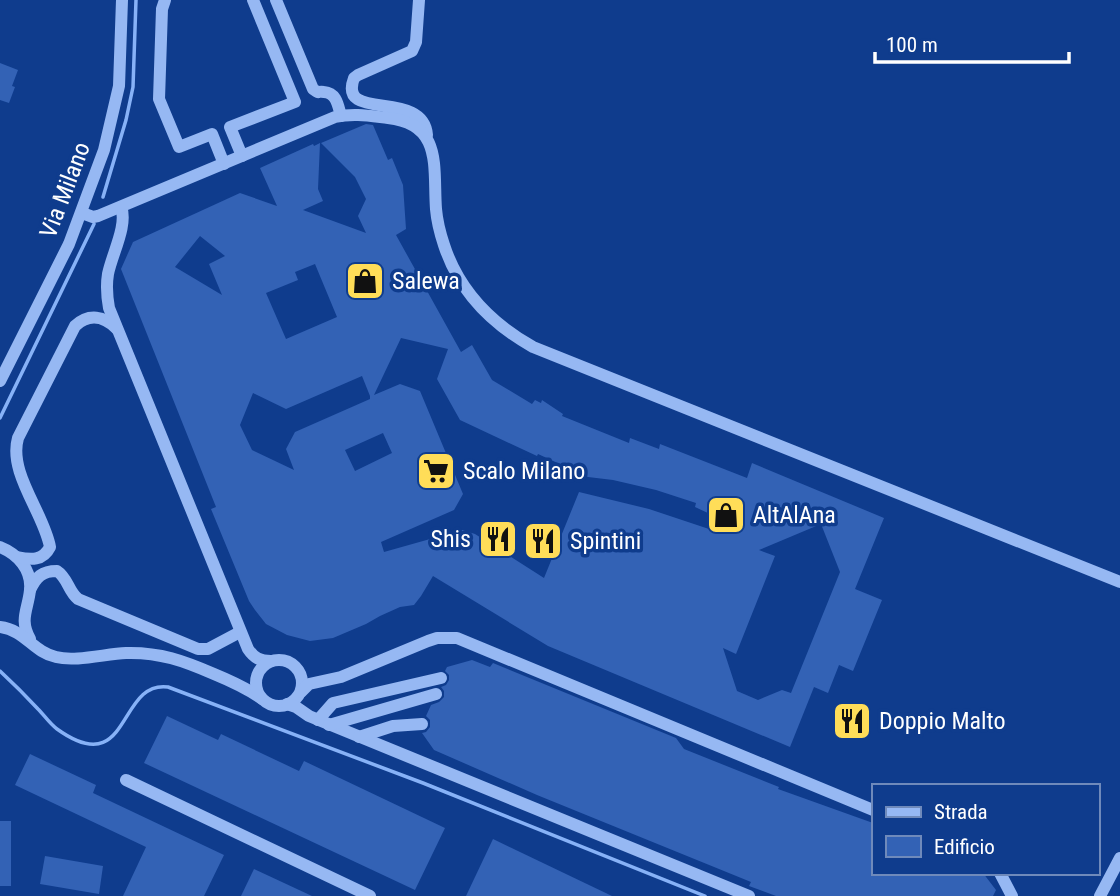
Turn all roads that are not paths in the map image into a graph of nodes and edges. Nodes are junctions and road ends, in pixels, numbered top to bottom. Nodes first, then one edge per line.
1 (122, 0) edge
2 (165, 0) edge
3 (253, 0) edge
4 (276, 0) edge
5 (419, 0) edge
6 (341, 116) junction
7 (427, 138) junction
8 (242, 156) junction
9 (224, 164) junction
10 (121, 207) junction
11 (82, 213) junction
12 (118, 330) junction
13 (0, 381) edge
14 (0, 547) edge
15 (18, 557) junction
16 (1120, 582) edge
17 (28, 596) junction
18 (0, 626) edge
19 (240, 632) junction
20 (34, 645) junction
21 (271, 661) junction
22 (299, 670) junction
23 (257, 676) junction
24 (442, 678) dead end
25 (326, 680) junction
26 (233, 682) junction
27 (301, 692) junction
28 (436, 694) dead end
29 (262, 699) junction
30 (287, 704) junction
31 (323, 722) junction
32 (422, 724) dead end
33 (359, 737) junction
34 (126, 780) dead end
35 (872, 810) edge
36 (1120, 858) edge
37 (1002, 877) edge
38 (370, 896) edge
39 (749, 896) edge
40 (1010, 896) edge
41 (1100, 896) edge

1 - 11 street, Via Milano
2 - 9 street
3 - 8 street
4 - 6 street
5 - 7 street
6 - 7 street
6 - 8 street
7 - 16 street
8 - 9 street
9 - 10 street
10 - 11 street
10 - 12 street
11 - 13 street, Via Milano
12 - 15 street
12 - 19 street
14 - 15 street
15 - 17 street
17 - 18 street
17 - 19 street
17 - 20 street
18 - 20 street
19 - 21 street
20 - 26 street
21 - 22 street
21 - 23 street
22 - 25 street
22 - 27 street
23 - 26 street
23 - 29 street
24 - 31 street
25 - 27 street
25 - 35 street
26 - 29 street
27 - 30 street
28 - 31 street
29 - 30 street
30 - 31 street
31 - 33 street
32 - 33 street
33 - 39 street
34 - 38 street
36 - 41 street
37 - 40 street

